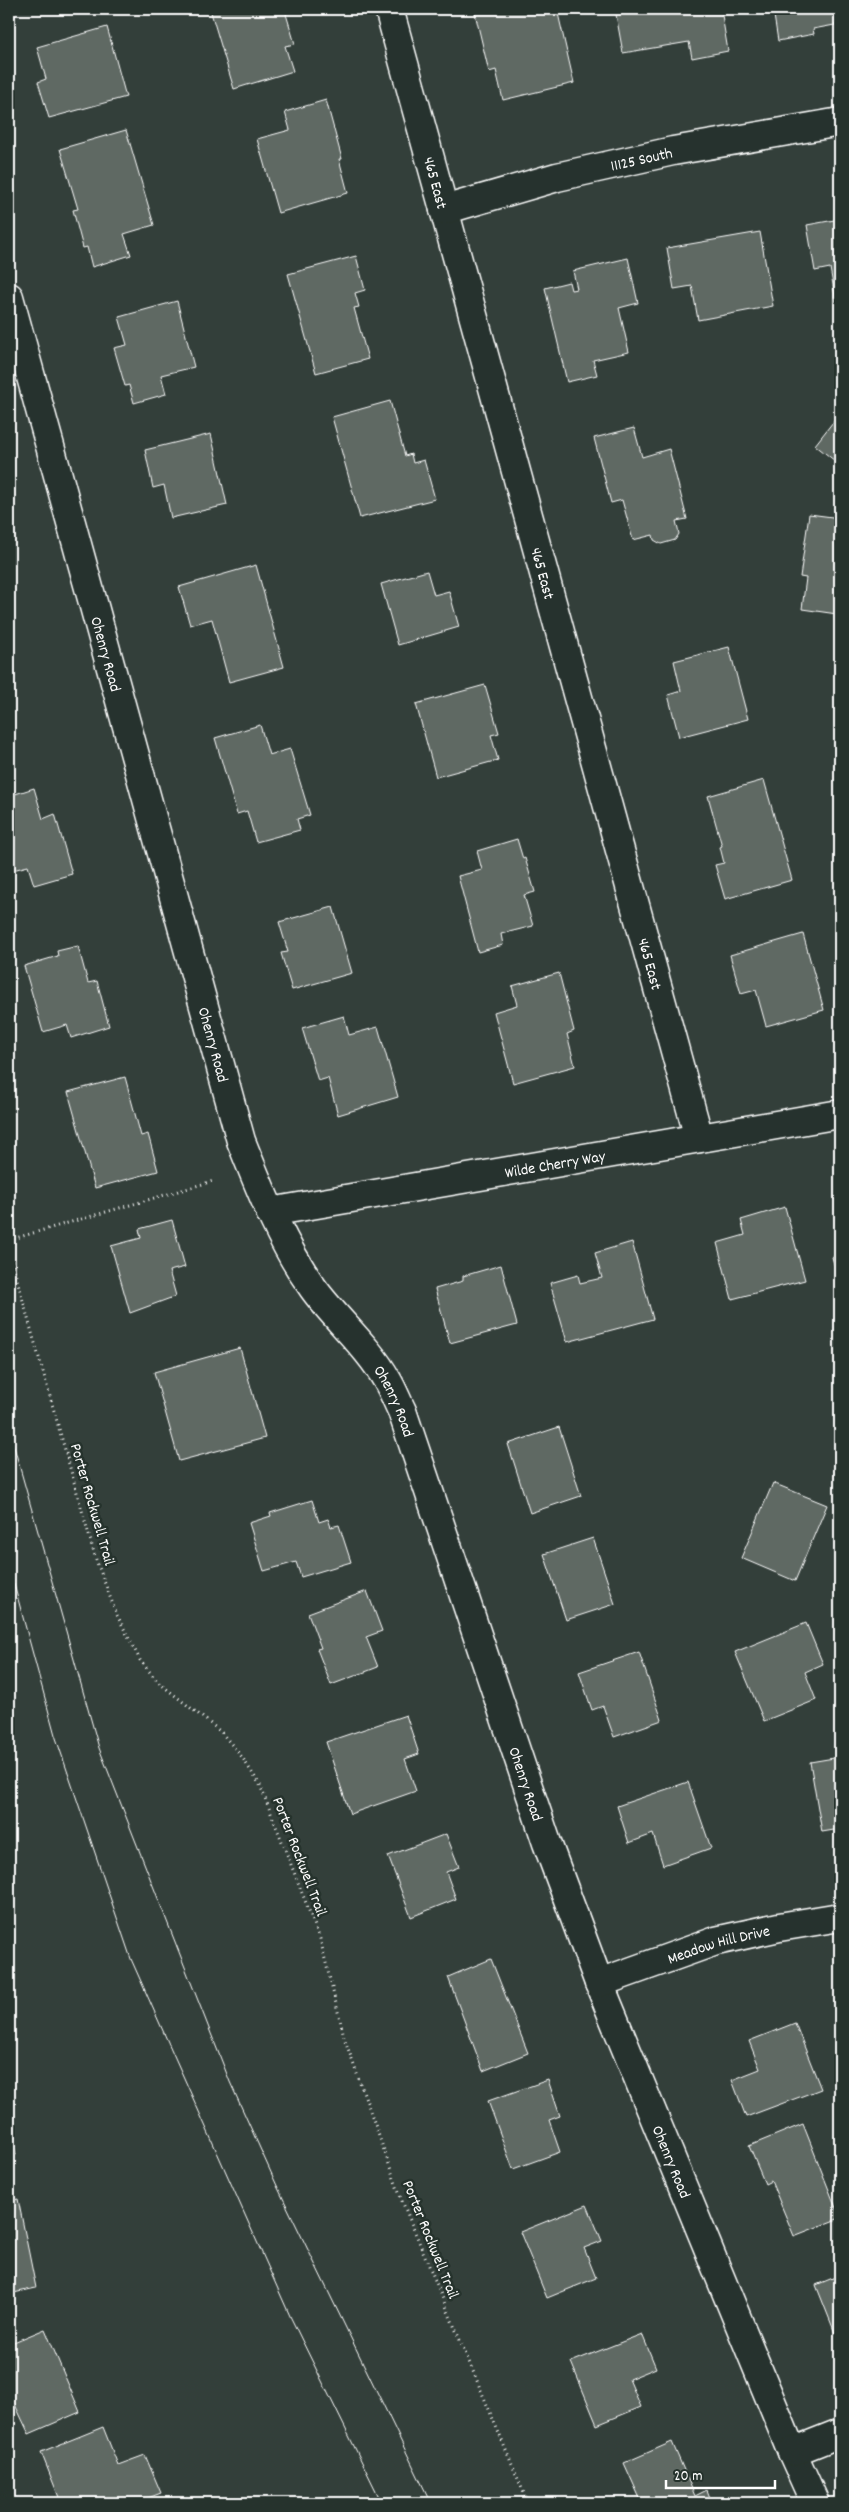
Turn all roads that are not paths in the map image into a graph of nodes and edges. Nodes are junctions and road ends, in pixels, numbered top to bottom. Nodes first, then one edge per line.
1 (389, 9) edge
2 (840, 122) edge
3 (444, 210) junction
4 (9, 298) edge
5 (840, 1114) edge
6 (699, 1138) junction
7 (270, 1212) junction
8 (840, 1917) edge
9 (600, 1983) junction
10 (840, 2433) edge
11 (792, 2452) junction
12 (816, 2503) edge

1 - 3 street, 465 East
2 - 3 street, 11125 South
3 - 6 street, 465 East
4 - 7 street, Ohenry Road
5 - 6 street, Wilde Cherry Way
6 - 7 street, Wilde Cherry Way
7 - 9 street, Ohenry Road
8 - 9 street, Meadow Hill Drive
9 - 11 street, Ohenry Road
10 - 11 street
11 - 12 street, Ohenry Road

